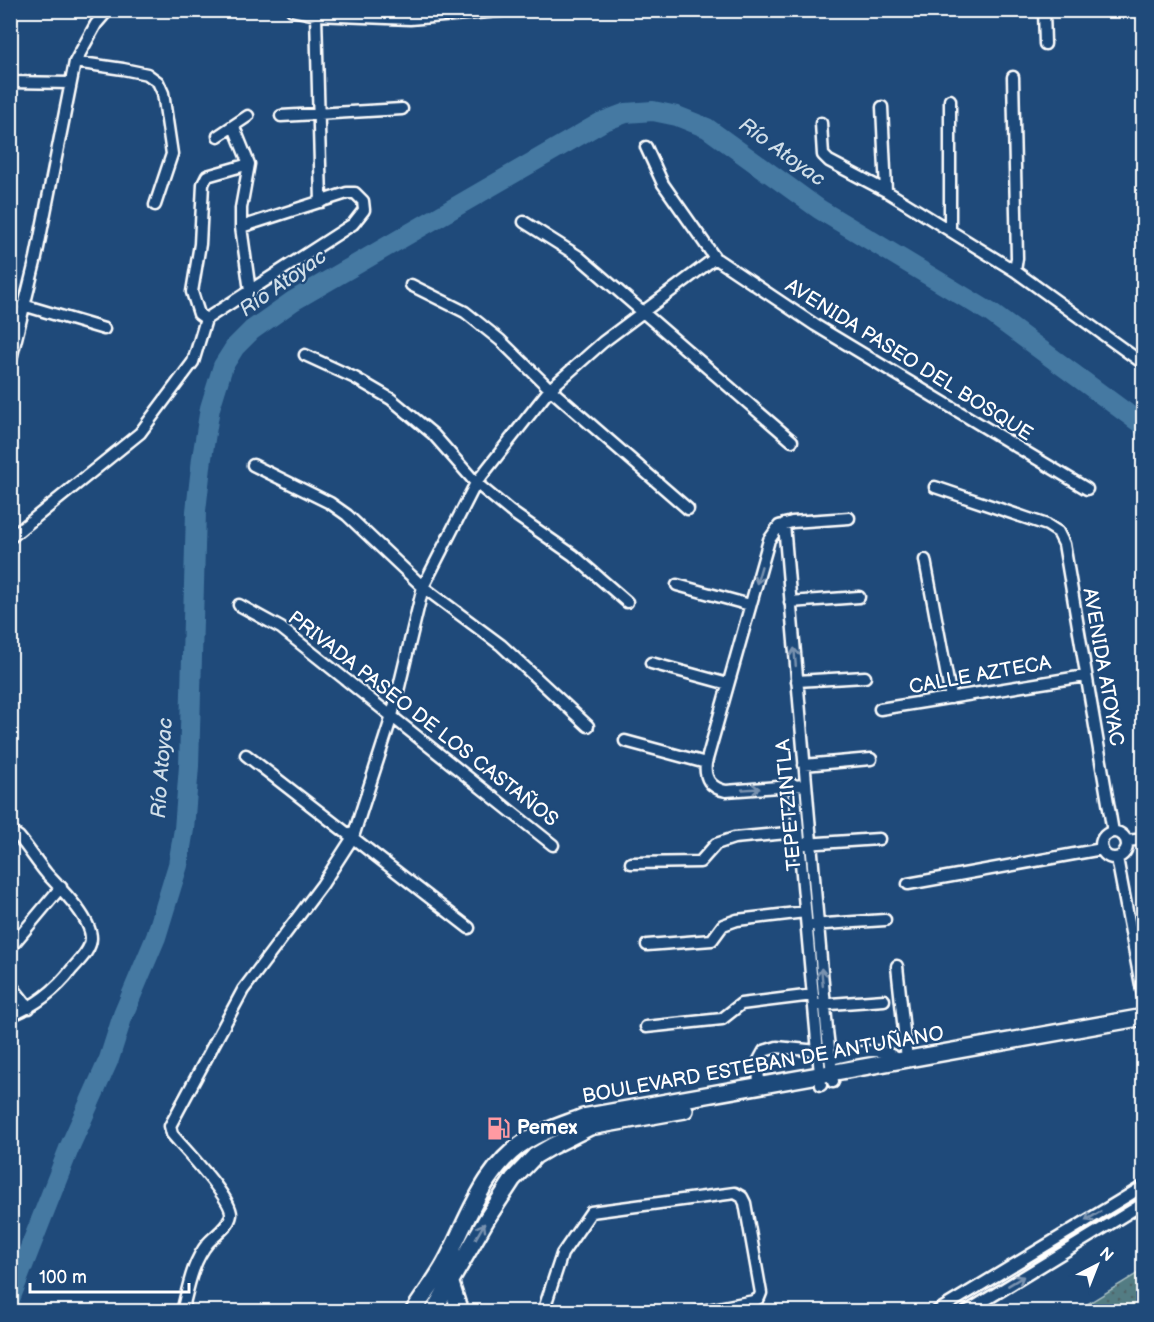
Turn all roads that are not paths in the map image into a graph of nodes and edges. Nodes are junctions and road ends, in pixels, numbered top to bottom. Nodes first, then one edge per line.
1 (108, 10) edge
2 (292, 10) edge
3 (510, 10) edge
4 (1044, 10) edge
5 (504, 11) edge
6 (316, 15) junction
7 (1045, 44) dead end
8 (75, 62) junction
9 (1013, 77) dead end
10 (10, 82) edge
11 (70, 83) junction
12 (950, 100) dead end
13 (882, 107) dead end
14 (402, 109) dead end
15 (318, 114) junction
16 (248, 116) dead end
17 (280, 116) dead end
18 (821, 123) dead end
19 (234, 127) junction
20 (218, 136) dead end
21 (646, 147) dead end
22 (249, 164) junction
23 (886, 191) junction
24 (321, 202) junction
25 (155, 205) dead end
26 (524, 222) dead end
27 (241, 227) junction
28 (950, 229) junction
29 (715, 258) junction
30 (1015, 271) junction
31 (411, 285) dead end
32 (250, 291) junction
33 (23, 305) junction
34 (641, 312) junction
35 (15, 318) edge
36 (206, 320) junction
37 (104, 328) dead end
38 (305, 355) dead end
39 (10, 363) edge
40 (1143, 364) edge
41 (550, 389) junction
42 (792, 441) dead end
43 (253, 465) dead end
44 (476, 483) junction
45 (935, 487) dead end
46 (1087, 489) dead end
47 (688, 509) dead end
48 (849, 518) dead end
49 (784, 524) junction
50 (10, 538) edge
51 (925, 560) dead end
52 (677, 585) dead end
53 (423, 587) junction
54 (859, 597) dead end
55 (627, 602) dead end
56 (790, 602) junction
57 (239, 605) dead end
58 (750, 605) junction
59 (651, 663) dead end
60 (1085, 675) junction
61 (865, 677) dead end
62 (797, 681) junction
63 (728, 684) junction
64 (951, 698) junction
65 (880, 710) dead end
66 (392, 716) junction
67 (588, 726) dead end
68 (625, 741) dead end
69 (246, 755) dead end
70 (871, 759) dead end
71 (706, 763) junction
72 (804, 765) junction
73 (794, 785) junction
74 (806, 785) junction
75 (798, 832) junction
76 (1113, 832) junction
77 (12, 834) edge
78 (353, 837) junction
79 (1143, 838) edge
80 (879, 839) dead end
81 (1127, 841) junction
82 (553, 844) dead end
83 (805, 844) junction
84 (1102, 849) junction
85 (1117, 858) junction
86 (631, 863) dead end
87 (908, 884) dead end
88 (61, 888) junction
89 (805, 912) junction
90 (885, 920) dead end
91 (812, 925) junction
92 (469, 928) dead end
93 (647, 945) dead end
94 (10, 948) edge
95 (897, 966) dead end
96 (10, 984) edge
97 (884, 1000) dead end
98 (1143, 1001) edge
99 (817, 1002) junction
100 (29, 1008) junction
101 (10, 1016) edge
102 (1143, 1017) edge
103 (645, 1027) dead end
104 (1143, 1027) edge
105 (818, 1051) junction
106 (903, 1060) junction
107 (827, 1075) junction
108 (759, 1086) junction
109 (1143, 1186) edge
110 (1143, 1203) edge
111 (444, 1274) junction
112 (444, 1304) edge
113 (182, 1311) edge
114 (413, 1311) edge
115 (433, 1311) edge
116 (460, 1311) edge
117 (543, 1311) edge
118 (696, 1311) edge
119 (936, 1311) edge
120 (966, 1311) edge

1 - 8 street
2 - 6 street
3 - 5 street
4 - 7 street
5 - 6 street
6 - 15 street
8 - 11 street
8 - 25 street
9 - 30 street
10 - 11 street
11 - 33 street
12 - 28 street
13 - 23 street
14 - 15 street
15 - 17 street
15 - 24 street
16 - 19 street
18 - 23 street
19 - 20 street
19 - 22 street
21 - 29 street, AVENIDA PASEO DEL BOSQUE
22 - 27 street
22 - 36 street
23 - 28 street
24 - 27 street
24 - 32 street
26 - 34 street
27 - 32 street
28 - 30 street
29 - 34 street
29 - 46 street, AVENIDA PASEO DEL BOSQUE
30 - 40 street
31 - 41 street
32 - 36 street
33 - 35 street
33 - 37 street
34 - 41 street
34 - 42 street
35 - 39 street
36 - 50 street
38 - 44 street
41 - 44 street
41 - 47 street
43 - 53 street
44 - 53 street
44 - 55 street
45 - 60 street, AVENIDA ATOYAC
48 - 49 street
49 - 56 street, TEPETZINTLA
49 -> 58 street
51 - 64 street
52 - 58 street
53 - 66 street
53 - 67 street
54 - 56 street
62 -> 56 street, TEPETZINTLA
57 - 66 street, PRIVADA PASEO DE LOS CASTAÑOS
58 - 63 street
59 - 63 street
60 - 64 street, CALLE AZTECA
60 - 76 street, AVENIDA ATOYAC
61 - 62 street
62 - 72 street, TEPETZINTLA
63 - 71 street
64 - 65 street, CALLE AZTECA
66 - 78 street
66 - 82 street, PRIVADA PASEO DE LOS CASTAÑOS
68 - 71 street
69 - 78 street
70 - 72 street
71 -> 73 street
72 - 74 street, TEPETZINTLA
73 - 74 street
73 - 75 street, TEPETZINTLA
74 - 83 street, TEPETZINTLA
75 - 83 street, TEPETZINTLA
75 - 86 street
76 - 81 street
76 - 84 street
77 - 88 street
78 - 92 street
78 - 113 street
79 - 81 street
80 - 83 street
81 - 85 street
83 - 89 street, TEPETZINTLA
83 - 91 street, TEPETZINTLA
84 - 85 street
84 - 87 street
85 - 98 street
88 - 94 street
88 - 100 street
89 - 91 street, TEPETZINTLA
89 - 93 street
90 - 91 street
91 - 99 street, TEPETZINTLA
95 - 106 street
96 - 100 street
97 - 99 street
99 - 103 street
99 - 105 street, TEPETZINTLA
99 - 107 street, TEPETZINTLA
100 - 101 street
102 - 106 main road, BOULEVARD ESTEBAN DE ANTUÑANO
104 - 107 main road, BOULEVARD ESTEBAN DE ANTUÑANO
105 - 107 street, TEPETZINTLA
105 - 108 street
106 - 107 main road, BOULEVARD ESTEBAN DE ANTUÑANO
107 - 108 main road, BOULEVARD ESTEBAN DE ANTUÑANO
111 -> 107 main road, BOULEVARD ESTEBAN DE ANTUÑANO
108 - 111 main road, BOULEVARD ESTEBAN DE ANTUÑANO
109 -> 119 street
120 -> 110 street
111 - 112 main road
111 - 114 main road, BOULEVARD ESTEBAN DE ANTUÑANO
111 - 116 main road
112 - 115 main road
117 - 118 street

